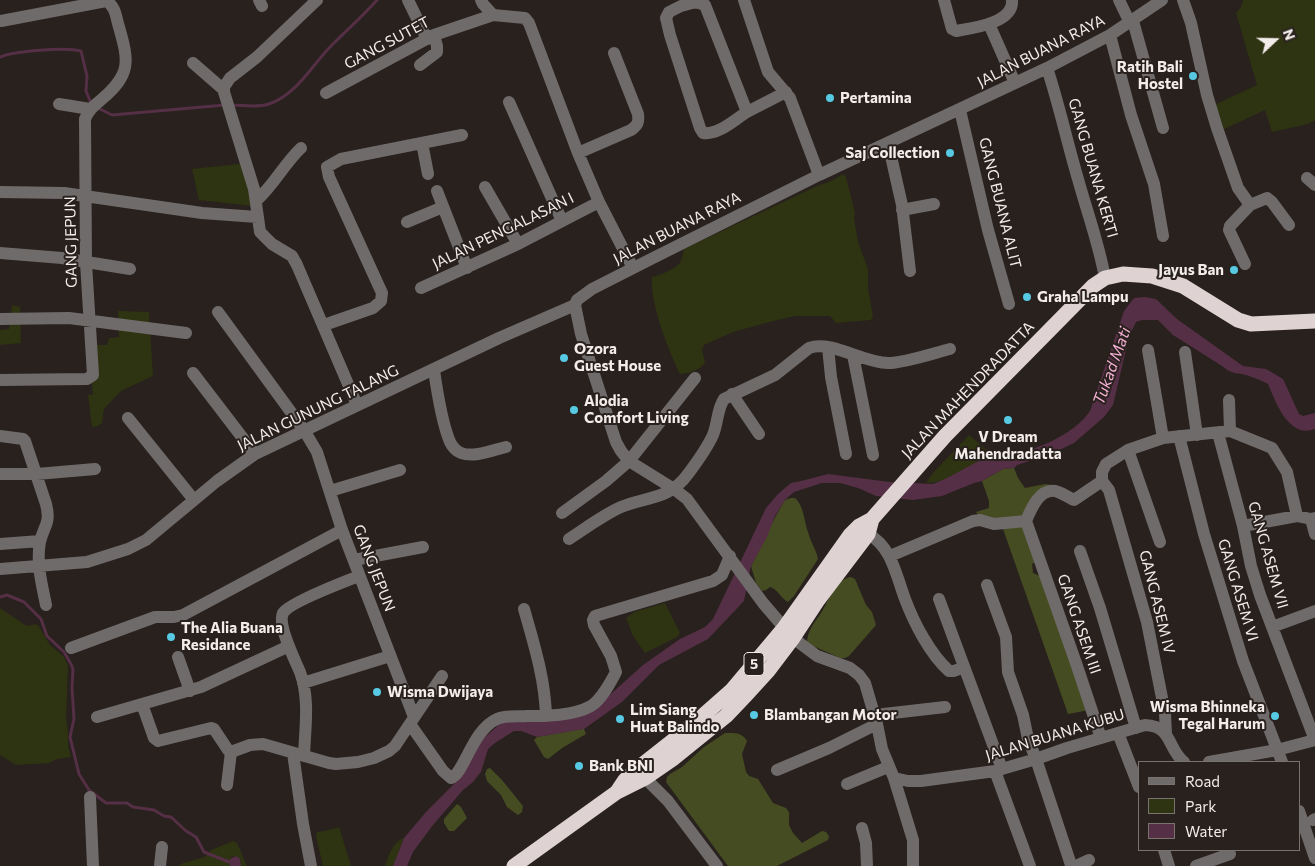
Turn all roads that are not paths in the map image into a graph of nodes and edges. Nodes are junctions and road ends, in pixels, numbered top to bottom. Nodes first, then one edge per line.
1 (317, 0) edge
2 (408, 0) edge
3 (481, 0) edge
4 (744, 0) edge
5 (944, 0) edge
6 (1012, 0) edge
7 (1119, 0) edge
8 (1162, 0) edge
9 (1183, 0) edge
10 (680, 3) edge
11 (493, 15) junction
12 (1, 20) dead end
13 (1131, 22) junction
14 (989, 24) junction
15 (1110, 35) junction
16 (430, 37) junction
17 (614, 54) dead end
18 (193, 63) dead end
19 (420, 65) dead end
20 (1047, 68) junction
21 (1015, 83) junction
22 (786, 92) junction
23 (224, 93) junction
24 (326, 93) dead end
25 (508, 102) dead end
26 (59, 104) dead end
27 (91, 109) junction
28 (960, 110) junction
29 (747, 112) junction
30 (1164, 128) dead end
31 (462, 134) dead end
32 (422, 142) junction
33 (888, 144) junction
34 (301, 148) dead end
35 (578, 153) junction
36 (428, 174) dead end
37 (819, 175) junction
38 (485, 187) dead end
39 (437, 191) dead end
40 (0, 192) edge
41 (87, 197) junction
42 (256, 201) junction
43 (599, 202) junction
44 (934, 204) dead end
45 (1250, 205) junction
46 (444, 207) junction
47 (902, 210) junction
48 (256, 217) junction
49 (562, 221) junction
50 (407, 222) dead end
51 (1288, 225) dead end
52 (1163, 236) dead end
53 (518, 244) junction
54 (0, 253) edge
55 (86, 263) junction
56 (1245, 264) dead end
57 (467, 268) junction
58 (633, 268) junction
59 (130, 269) dead end
60 (910, 271) dead end
61 (1105, 278) junction
62 (420, 288) dead end
63 (1009, 304) dead end
64 (575, 305) junction
65 (218, 312) dead end
66 (0, 319) edge
67 (89, 319) junction
68 (1315, 320) edge
69 (324, 324) junction
70 (186, 333) dead end
71 (828, 347) junction
72 (950, 349) dead end
73 (1148, 350) dead end
74 (1185, 352) dead end
75 (853, 355) junction
76 (434, 370) junction
77 (193, 374) dead end
78 (695, 378) dead end
79 (0, 380) edge
80 (732, 394) junction
81 (1229, 400) dead end
82 (358, 405) junction
83 (128, 418) dead end
84 (304, 430) junction
85 (1224, 432) junction
86 (759, 434) dead end
87 (1197, 435) junction
88 (0, 436) edge
89 (1179, 436) junction
90 (1163, 438) junction
91 (506, 447) dead end
92 (1128, 450) junction
93 (256, 454) junction
94 (846, 454) dead end
95 (873, 455) dead end
96 (628, 461) junction
97 (95, 469) dead end
98 (400, 470) dead end
99 (0, 474) edge
100 (37, 474) junction
101 (1102, 481) junction
102 (674, 489) junction
103 (330, 491) junction
104 (194, 500) junction
105 (562, 513) dead end
106 (875, 515) junction
107 (1297, 516) junction
108 (1313, 518) edge
109 (1026, 521) junction
110 (1243, 526) junction
111 (342, 530) junction
112 (868, 534) junction
113 (1315, 534) edge
114 (569, 538) dead end
115 (40, 541) junction
116 (1160, 542) dead end
117 (0, 544) edge
118 (423, 547) dead end
119 (1080, 551) dead end
120 (890, 556) junction
121 (731, 559) junction
122 (354, 560) junction
123 (39, 566) junction
124 (0, 570) edge
125 (359, 576) junction
126 (987, 584) dead end
127 (939, 600) dead end
128 (46, 605) dead end
129 (524, 609) dead end
130 (1315, 611) edge
131 (1272, 627) junction
132 (788, 633) junction
133 (289, 646) junction
134 (71, 648) dead end
135 (390, 656) junction
136 (178, 657) dead end
137 (964, 667) junction
138 (442, 676) dead end
139 (303, 683) junction
140 (190, 691) junction
141 (142, 704) junction
142 (945, 707) dead end
143 (546, 716) junction
144 (97, 717) dead end
145 (412, 720) junction
146 (876, 720) junction
147 (1136, 728) junction
148 (1118, 733) junction
149 (1166, 735) junction
150 (1101, 738) junction
151 (1315, 740) edge
152 (231, 752) junction
153 (298, 755) junction
154 (1279, 756) edge
155 (1036, 759) junction
156 (1247, 759) edge
157 (1183, 761) edge
158 (1222, 761) edge
159 (777, 770) dead end
160 (999, 770) junction
161 (891, 772) junction
162 (645, 778) junction
163 (847, 784) dead end
164 (1138, 784) edge
165 (227, 785) dead end
166 (617, 792) junction
167 (90, 797) dead end
168 (1300, 814) edge
169 (862, 828) dead end
170 (162, 847) dead end
171 (1164, 851) edge
172 (1230, 854) dead end
173 (1315, 858) edge
174 (1089, 860) dead end
175 (93, 866) edge
176 (160, 866) edge
177 (311, 866) edge
178 (514, 866) edge
179 (717, 866) edge
180 (867, 866) edge
181 (913, 866) edge
182 (1030, 866) edge
183 (1075, 866) edge
184 (1169, 866) edge
185 (1196, 866) edge

1 - 23 street
2 - 16 street
3 - 11 street
4 - 22 street
5 - 14 street
6 - 14 street
7 - 13 street
8 - 13 street, JALAN BUANA RAYA
9 - 45 street
10 - 29 street
10 - 29 street
11 - 16 street, GANG SUTET
11 - 35 street
12 - 27 street
13 - 15 street, JALAN BUANA RAYA
13 - 30 street
14 - 21 street
15 - 20 street, JALAN BUANA RAYA
15 - 52 street
16 - 19 street
16 - 24 street, GANG SUTET
17 - 35 street
18 - 23 street
20 - 21 street, JALAN BUANA RAYA
20 - 61 street, GANG BUANA KERTI
21 - 28 street, JALAN BUANA RAYA
22 - 29 street
22 - 37 street
23 - 42 street
25 - 49 street
26 - 27 street
27 - 41 street, GANG JEPUN
28 - 33 street, JALAN BUANA RAYA
28 - 63 street, GANG BUANA ALIT
31 - 32 street
32 - 36 street
32 - 69 street
33 - 37 street, JALAN BUANA RAYA
33 - 47 street
34 - 42 street
35 - 43 street
37 - 58 street, JALAN BUANA RAYA
38 - 53 street
39 - 46 street
40 - 41 street
41 - 48 street
41 - 55 street, GANG JEPUN
42 - 48 street
43 - 49 street, JALAN PENGALASAN I
43 - 58 street
44 - 47 street
45 - 51 street
45 - 56 street
46 - 50 street
46 - 57 street
47 - 60 street
48 - 69 street
49 - 53 street, JALAN PENGALASAN I
53 - 57 street, JALAN PENGALASAN I
54 - 55 street
55 - 59 street
55 - 67 street, GANG JEPUN
57 - 62 street, JALAN PENGALASAN I
58 - 64 street, JALAN BUANA RAYA
61 - 68 highway
61 - 106 highway, JALAN MAHENDRADATTA / 5
64 - 76 street, JALAN GUNUNG TALANG
64 - 96 street
65 - 84 street, GANG JEPUN
66 - 67 street
67 - 70 street
67 - 79 street, GANG JEPUN
69 - 82 street
71 - 75 street
71 - 80 street
71 - 94 street
72 - 75 street
73 - 90 street
74 - 87 street
75 - 95 street
76 - 82 street, JALAN GUNUNG TALANG
76 - 91 street
77 - 93 street
78 - 96 street
80 - 86 street
80 - 102 street
81 - 85 street, GANG ASEM VII
82 - 84 street, JALAN GUNUNG TALANG
83 - 104 street
84 - 93 street, JALAN GUNUNG TALANG
84 - 103 street, GANG JEPUN
85 - 87 street
85 - 107 street
85 - 110 street, GANG ASEM VII
87 - 89 street
88 - 100 street
89 - 90 street
89 - 154 street, GANG ASEM VI
90 - 92 street
92 - 101 street
92 - 116 street
93 - 104 street, JALAN GUNUNG TALANG
96 - 102 street
96 - 105 street
97 - 100 street
98 - 103 street
99 - 100 street
100 - 115 street
101 - 109 street
101 - 149 street, GANG ASEM IV
102 - 114 street
102 - 121 street
103 - 111 street, GANG JEPUN
104 - 123 street, JALAN GUNUNG TALANG
106 - 112 highway, JALAN MAHENDRADATTA / 5
106 - 132 highway, JALAN MAHENDRADATTA / 5
107 - 108 street
107 - 110 street
108 - 113 street
109 - 120 street
109 - 150 street, GANG ASEM III
110 - 131 street, GANG ASEM VII
111 - 122 street, GANG JEPUN
111 - 134 street
112 - 120 street
112 - 132 highway, JALAN MAHENDRADATTA / 5
115 - 117 street
115 - 123 street
118 - 122 street
119 - 147 street, GANG ASEM III
120 - 137 street
121 - 132 street
121 - 143 street
122 - 125 street, GANG JEPUN
123 - 124 street, JALAN GUNUNG TALANG
123 - 128 street
125 - 133 street
125 - 135 street, GANG JEPUN
126 - 155 street
127 - 137 street
129 - 143 street
130 - 131 street
131 - 151 street, GANG ASEM VII
132 - 146 street
132 - 162 highway, JALAN MAHENDRADATTA / 5
132 - 166 highway, JALAN MAHENDRADATTA / 5
133 - 139 street
133 - 140 street
135 - 139 street
135 - 145 street, GANG JEPUN
136 - 140 street
137 - 160 street
138 - 145 street
139 - 153 street
140 - 141 street
141 - 144 street
141 - 152 street
142 - 146 street
143 - 145 street, GANG JEPUN
145 - 153 street
146 - 159 street
146 - 161 street
147 - 148 street, JALAN BUANA KUBU
147 - 149 street, JALAN BUANA KUBU
148 - 150 street, JALAN BUANA KUBU
148 - 164 street
149 - 157 street
150 - 155 street, JALAN BUANA KUBU
151 - 154 street
152 - 153 street
152 - 165 street
153 - 177 street
154 - 156 street
155 - 160 street, JALAN BUANA KUBU
155 - 183 street
156 - 158 street
160 - 161 street, JALAN BUANA KUBU
160 - 182 street
161 - 163 street
161 - 181 street
162 - 166 highway, JALAN MAHENDRADATTA / 5
162 - 179 street
166 - 178 highway, JALAN MAHENDRADATTA / 5
167 - 175 street
168 - 173 street
169 - 180 street
170 - 176 street
171 - 184 street
172 - 185 street
174 - 183 street

